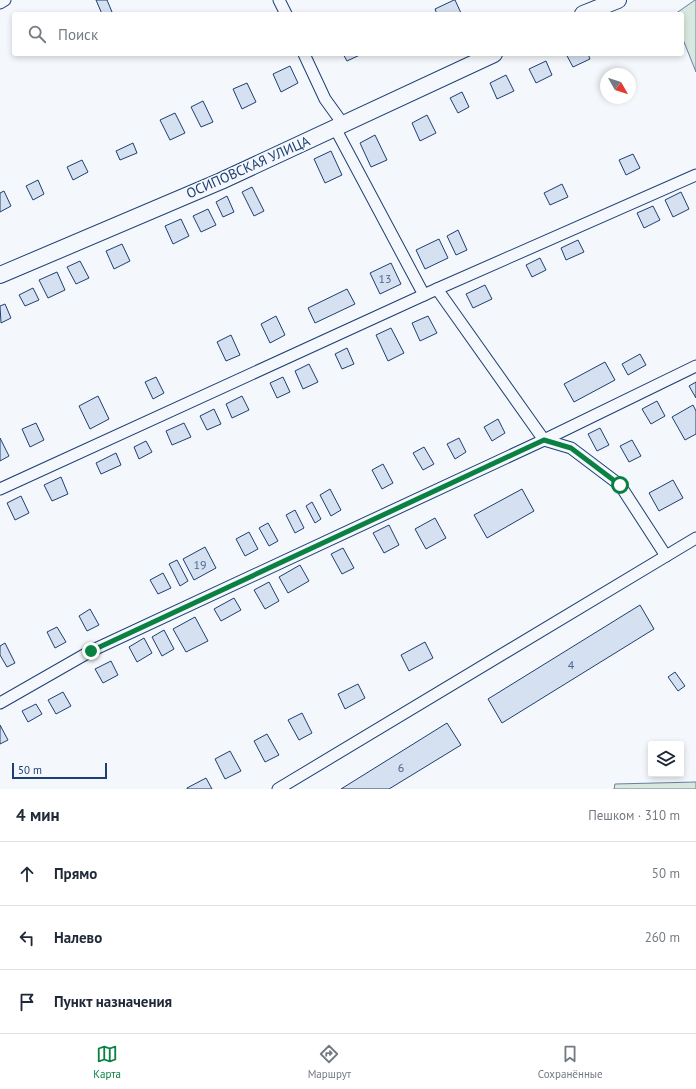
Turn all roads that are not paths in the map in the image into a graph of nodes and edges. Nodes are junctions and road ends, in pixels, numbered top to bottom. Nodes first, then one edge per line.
1 (5, 0) edge
2 (279, 0) edge
3 (618, 0) edge
4 (0, 3) edge
5 (285, 12) edge
6 (588, 12) edge
7 (305, 56) edge
8 (490, 56) edge
9 (339, 126) junction
10 (696, 175) edge
11 (0, 275) edge
12 (438, 289) junction
13 (424, 295) junction
14 (696, 366) edge
15 (544, 440) junction
16 (0, 489) edge
17 (696, 538) edge
18 (666, 556) junction
19 (0, 703) edge
20 (278, 789) edge

1 - 4 street
2 - 5 street
3 - 6 street
7 - 9 street
8 - 9 street, ОСИПОВСКАЯ УЛИЦА
9 - 11 street, ОСИПОВСКАЯ УЛИЦА
9 - 13 street
10 - 12 street
12 - 13 street
12 - 15 street
13 - 16 street
14 - 15 street
15 - 18 street
15 - 19 street
17 - 18 street
18 - 20 street

